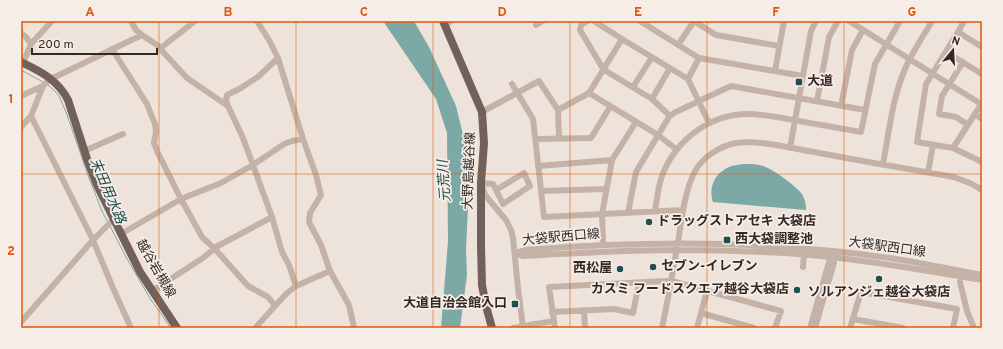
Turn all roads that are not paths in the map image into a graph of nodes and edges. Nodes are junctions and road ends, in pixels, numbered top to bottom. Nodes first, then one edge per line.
1 (52, 21) edge
2 (131, 21) edge
3 (195, 21) edge
4 (256, 21) edge
5 (543, 21) edge
6 (588, 21) edge
7 (594, 21) edge
8 (640, 21) edge
9 (694, 21) edge
10 (784, 21) edge
11 (816, 21) edge
12 (838, 21) edge
13 (849, 21) edge
14 (891, 21) edge
15 (932, 21) edge
16 (964, 21) edge
17 (446, 22) edge
18 (899, 23) edge
19 (536, 25) dead end
20 (863, 30) junction
21 (958, 32) junction
22 (21, 33) edge
23 (142, 35) junction
24 (622, 39) junction
25 (31, 44) junction
26 (886, 44) junction
27 (678, 45) junction
28 (779, 46) junction
29 (982, 47) edge
30 (162, 48) junction
31 (112, 49) junction
32 (946, 52) junction
33 (652, 57) junction
34 (278, 58) junction
35 (699, 58) junction
36 (910, 59) junction
37 (22, 62) edge
38 (963, 62) junction
39 (670, 68) junction
40 (604, 69) junction
41 (775, 71) junction
42 (933, 73) junction
43 (982, 74) edge
44 (803, 76) junction
45 (688, 79) junction
46 (46, 83) junction
47 (512, 84) dead end
48 (950, 84) junction
49 (633, 87) junction
50 (517, 92) junction
51 (589, 93) junction
52 (21, 96) edge
53 (799, 98) junction
54 (652, 99) junction
55 (699, 101) junction
56 (817, 102) junction
57 (982, 104) edge
58 (228, 106) junction
59 (841, 106) junction
60 (610, 107) junction
61 (558, 110) junction
62 (865, 110) junction
63 (482, 112) junction
64 (975, 114) junction
65 (31, 116) junction
66 (670, 116) junction
67 (982, 119) edge
68 (795, 120) junction
69 (636, 122) junction
70 (709, 123) junction
71 (968, 125) junction
72 (21, 127) edge
73 (123, 134) dead end
74 (658, 135) junction
75 (303, 139) junction
76 (536, 139) junction
77 (559, 139) junction
78 (933, 145) junction
79 (790, 148) junction
80 (953, 148) junction
81 (676, 149) junction
82 (84, 151) junction
83 (612, 160) junction
84 (982, 162) edge
85 (883, 164) junction
86 (253, 165) junction
87 (538, 166) junction
88 (928, 172) junction
89 (481, 183) junction
90 (606, 189) junction
91 (496, 190) junction
92 (982, 190) edge
93 (541, 191) junction
94 (181, 199) junction
95 (683, 210) junction
96 (655, 211) junction
97 (628, 213) junction
98 (602, 214) junction
99 (272, 217) junction
100 (110, 222) junction
101 (121, 234) junction
102 (93, 240) junction
103 (678, 243) junction
104 (603, 245) junction
105 (215, 249) junction
106 (677, 250) junction
107 (515, 253) junction
108 (804, 255) junction
109 (834, 255) junction
110 (803, 267) dead end
111 (330, 271) junction
112 (982, 275) edge
113 (982, 280) edge
114 (672, 281) junction
115 (960, 282) dead end
116 (639, 283) junction
117 (296, 286) junction
118 (152, 291) junction
119 (707, 291) junction
120 (275, 306) junction
121 (584, 310) junction
122 (552, 312) junction
123 (701, 313) junction
124 (853, 319) junction
125 (553, 321) junction
126 (21, 322) edge
127 (741, 326) edge
128 (523, 327) edge
129 (131, 328) edge
130 (177, 328) edge
131 (255, 328) edge
132 (354, 328) edge
133 (492, 328) edge
134 (513, 328) edge
135 (555, 328) edge
136 (586, 328) edge
137 (662, 328) edge
138 (697, 328) edge
139 (754, 328) edge
140 (775, 328) edge
141 (810, 328) edge
142 (815, 328) edge
143 (850, 328) edge
144 (903, 328) edge
145 (953, 328) edge
146 (974, 328) edge

1 - 25 street
2 - 23 street
3 - 30 street
4 - 34 street
5 - 19 street
6 - 40 street
7 - 24 street
8 - 27 street
9 - 27 street
9 - 28 street
10 - 28 street
11 - 44 street
12 - 56 street
13 - 20 street
14 - 18 street
15 - 36 street
16 - 21 street
17 - 63 main road, 大野島越谷線
18 - 26 street
20 - 26 street
20 - 59 street
21 - 29 street
21 - 32 street
22 - 25 street
23 - 30 street
23 - 31 street
24 - 33 street
24 - 40 street
25 - 37 street
26 - 36 street
26 - 62 street
27 - 35 street
28 - 41 street
30 - 58 street
31 - 46 street
31 - 94 street
32 - 38 street
32 - 42 street
33 - 39 street
33 - 49 street
34 - 58 street
34 - 75 street
35 - 41 street
35 - 45 street
36 - 42 street
36 - 85 street
37 - 46 main road, 越谷岩槻線
38 - 43 street
38 - 48 street
39 - 45 street
39 - 54 street
40 - 49 street
40 - 51 street
41 - 44 street
42 - 48 street
42 - 78 street
44 - 53 street
45 - 55 street
46 - 52 street
46 - 65 street
46 - 82 main road, 越谷岩槻線
47 - 50 street
48 - 57 street
48 - 71 street
49 - 54 street
50 - 61 street
50 - 63 street
50 - 76 street
51 - 60 street
51 - 61 street
53 - 55 street
53 - 56 street
53 - 68 street
54 - 66 street
55 - 66 street
55 - 70 street
56 - 59 street
57 - 64 street
58 - 86 street
59 - 62 street
60 - 69 street
60 - 77 street
61 - 77 street
62 - 68 street
63 - 89 main road, 大野島越谷線
64 - 67 street
64 - 71 street
65 - 72 street
65 - 102 street
66 - 74 street
68 - 70 street
68 - 79 street
69 - 74 street
69 - 83 street
70 - 81 street
71 - 80 street
73 - 82 street
74 - 81 street
74 - 97 street
75 - 86 street
75 - 111 street
76 - 77 street
76 - 87 street
78 - 80 street
78 - 88 street
79 - 85 street
79 - 95 street
80 - 84 street
81 - 96 street
82 - 100 main road, 越谷岩槻線
83 - 87 street
83 - 90 street
85 - 88 street
86 - 94 street
86 - 99 street
87 - 93 street
88 - 92 street
89 - 91 street
89 - 107 street
89 - 133 main road, 大野島越谷線
90 - 93 street
90 - 98 street
91 - 91 street
93 - 98 street
94 - 101 street
94 - 105 street
95 - 96 street
95 - 103 street
96 - 97 street
97 - 98 street
98 - 104 street
99 - 105 street
99 - 117 street
100 - 101 main road, 越谷岩槻線
100 - 102 street
101 - 118 main road, 越谷岩槻線
102 - 126 street
102 - 129 street
103 - 104 street, 大袋駅西口線
103 - 106 street
103 - 109 street, 大袋駅西口線
104 - 107 street, 大袋駅西口線
105 - 118 street
105 - 120 street
106 - 107 street, 大袋駅西口線
106 - 108 street, 大袋駅西口線
106 - 114 street
107 - 128 street
108 - 109 street, 大袋駅西口線
108 - 110 street
109 - 112 street, 大袋駅西口線
109 - 113 street, 大袋駅西口線
109 - 141 street
109 - 142 street
111 - 117 street
111 - 132 street
114 - 116 street
114 - 119 street
114 - 137 street
115 - 146 street
116 - 121 street
116 - 122 street
117 - 120 street
118 - 130 main road, 越谷岩槻線
119 - 123 street
119 - 140 street
120 - 131 street
121 - 122 street
121 - 136 street
122 - 125 street
123 - 127 street
123 - 138 street
124 - 143 street
124 - 144 street
124 - 145 street
125 - 128 street
125 - 135 street
127 - 139 street
128 - 134 street

